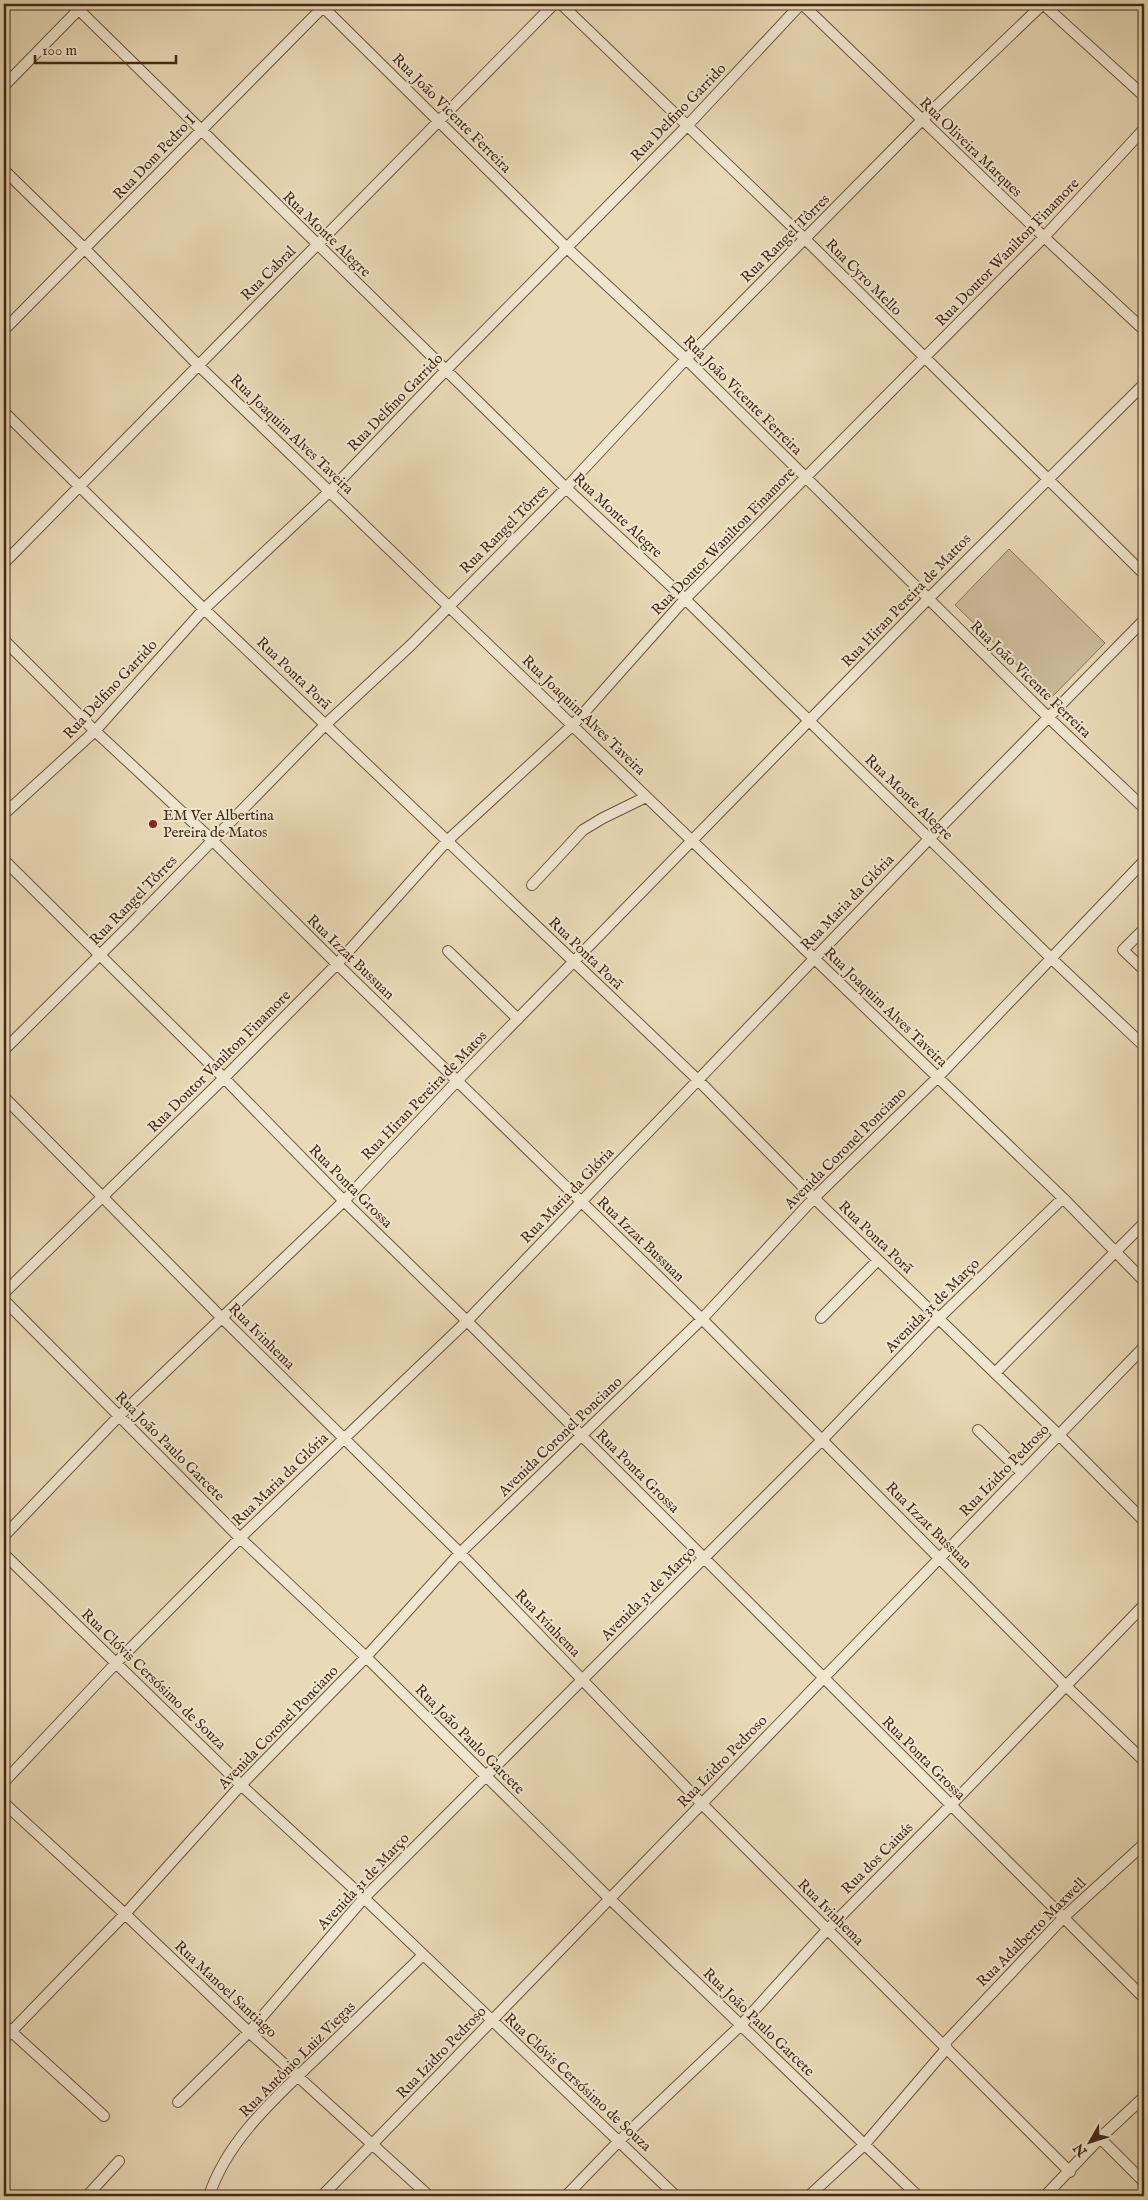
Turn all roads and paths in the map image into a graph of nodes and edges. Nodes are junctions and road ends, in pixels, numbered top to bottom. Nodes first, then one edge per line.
1 (554, 4) edge
2 (561, 4) edge
3 (801, 4) edge
4 (1043, 4) edge
5 (78, 5) edge
6 (323, 5) edge
7 (4, 86) edge
8 (1144, 96) edge
9 (922, 120) junction
10 (438, 121) junction
11 (686, 127) junction
12 (201, 129) junction
13 (1144, 129) edge
14 (4, 170) edge
15 (1044, 237) junction
16 (805, 240) junction
17 (317, 244) junction
18 (567, 248) junction
19 (86, 249) junction
20 (4, 330) edge
21 (1144, 330) edge
22 (924, 358) junction
23 (686, 359) junction
24 (198, 365) junction
25 (446, 370) junction
26 (1144, 384) edge
27 (4, 412) edge
28 (806, 478) junction
29 (1047, 479) junction
30 (80, 486) junction
31 (566, 488) junction
32 (330, 491) junction
33 (4, 563) edge
34 (1144, 574) edge
35 (685, 599) junction
36 (928, 599) junction
37 (449, 605) junction
38 (204, 609) junction
39 (1144, 620) edge
40 (4, 640) edge
41 (1049, 718) junction
42 (809, 722) junction
43 (326, 724) junction
44 (573, 725) junction
45 (95, 731) junction
46 (646, 797) junction
47 (1144, 808) edge
48 (4, 814) edge
49 (930, 838) junction
50 (212, 840) junction
51 (447, 841) junction
52 (693, 841) junction
53 (4, 860) edge
54 (1144, 860) edge
55 (532, 885) dead end
56 (1144, 929) edge
57 (448, 951) dead end
58 (99, 956) junction
59 (814, 959) junction
60 (1052, 959) junction
61 (574, 962) junction
62 (337, 964) junction
63 (1144, 970) edge
64 (518, 1019) junction
65 (1144, 1046) edge
66 (4, 1050) edge
67 (224, 1078) junction
68 (937, 1078) junction
69 (458, 1081) junction
70 (698, 1081) junction
71 (4, 1097) edge
72 (103, 1196) junction
73 (814, 1198) junction
74 (1063, 1198) junction
75 (344, 1201) junction
76 (581, 1202) junction
77 (1144, 1223) edge
78 (1115, 1252) junction
79 (878, 1260) junction
80 (1144, 1281) edge
81 (4, 1293) edge
82 (4, 1300) edge
83 (222, 1318) junction
84 (821, 1318) dead end
85 (939, 1318) junction
86 (702, 1319) junction
87 (467, 1321) junction
88 (1144, 1347) edge
89 (995, 1373) junction
90 (119, 1416) junction
91 (978, 1430) dead end
92 (581, 1435) junction
93 (1059, 1435) junction
94 (344, 1438) junction
95 (822, 1440) junction
96 (1022, 1473) junction
97 (1144, 1521) edge
98 (4, 1536) edge
99 (240, 1538) junction
100 (460, 1553) junction
101 (4, 1554) edge
102 (704, 1558) junction
103 (941, 1558) junction
104 (1144, 1604) edge
105 (366, 1657) junction
106 (116, 1663) junction
107 (824, 1678) junction
108 (582, 1680) junction
109 (1065, 1685) junction
110 (1144, 1761) edge
111 (487, 1776) junction
112 (4, 1782) edge
113 (241, 1785) junction
114 (4, 1803) edge
115 (702, 1804) junction
116 (950, 1806) junction
117 (1144, 1844) edge
118 (364, 1898) junction
119 (610, 1899) junction
120 (125, 1914) junction
121 (1064, 1917) junction
122 (827, 1930) junction
123 (423, 1955) junction
124 (1144, 1998) edge
125 (492, 2021) junction
126 (741, 2025) junction
127 (6, 2032) edge
128 (249, 2032) junction
129 (945, 2046) junction
130 (298, 2077) junction
131 (1144, 2097) edge
132 (178, 2102) dead end
133 (104, 2116) dead end
134 (1100, 2138) junction
135 (619, 2141) junction
136 (373, 2144) junction
137 (864, 2145) junction
138 (118, 2162) dead end
139 (1070, 2172) junction
140 (1144, 2182) edge
141 (87, 2196) edge
142 (209, 2196) edge
143 (322, 2196) edge
144 (429, 2196) edge
145 (566, 2196) edge
146 (676, 2196) edge
147 (809, 2196) edge
148 (918, 2196) edge
149 (1045, 2196) edge

1 - 10 street, Rua Cabral
2 - 11 street, Rua Cyro Mello
3 - 9 street, Rua Oliveira Marques
3 - 11 street, Rua Delfino Garrido
4 - 8 street
4 - 9 street, Rua Rangel Tôrres
5 - 7 street
5 - 12 street, Rua Monte Alegre
6 - 10 street, Rua João Vicente Ferreira
6 - 12 street, Rua Dom Pedro I
9 - 15 street, Rua Oliveira Marques
9 - 16 street, Rua Rangel Tôrres
10 - 17 street, Rua Cabral
10 - 18 street, Rua João Vicente Ferreira
11 - 16 street, Rua Cyro Mello
11 - 18 street, Rua Delfino Garrido
12 - 17 street, Rua Monte Alegre
12 - 19 street, Rua Dom Pedro I
13 - 15 street, Rua Doutor Wanilton Finamore
14 - 19 street, Rua Joaquim Alves Taveira
15 - 21 street, Rua Oliveira Marques
15 - 22 street, Rua Doutor Wanilton Finamore
16 - 22 street, Rua Cyro Mello
16 - 23 street, Rua Rangel Tôrres
17 - 24 street, Rua Cabral
17 - 25 street, Rua Monte Alegre
18 - 23 street, Rua João Vicente Ferreira
18 - 25 street, Rua Delfino Garrido
19 - 20 street, Rua Dom Pedro I
19 - 24 street, Rua Joaquim Alves Taveira
22 - 28 street, Rua Doutor Wanilton Finamore
22 - 29 street, Rua Cyro Mello
23 - 28 street, Rua João Vicente Ferreira
23 - 31 street, Rua Rangel Tôrres
24 - 30 street, Rua Cabral
24 - 32 street, Rua Joaquim Alves Taveira
25 - 31 street, Rua Monte Alegre
25 - 32 street, Rua Delfino Garrido
26 - 29 street, Rua Hiran Pereira de Mattos
27 - 30 street, Rua Ponta Porã
28 - 35 street, Rua Doutor Wanilton Finamore
28 - 36 street, Rua João Vicente Ferreira
29 - 34 street, Rua Cyro Mello
29 - 36 street, Rua Hiran Pereira de Mattos
30 - 33 street, Rua Cabral
30 - 38 street, Rua Ponta Porã
31 - 35 street, Rua Monte Alegre
31 - 37 street, Rua Rangel Tôrres
32 - 37 street, Rua Joaquim Alves Taveira
32 - 38 street, Rua Delfino Garrido
35 - 42 street, Rua Monte Alegre
35 - 44 street, Rua Doutor Wanilton Finamore
36 - 41 street, Rua João Vicente Ferreira
36 - 42 street, Rua Hiran Pereira de Mattos
37 - 43 street, Rua Rangel Tôrres
37 - 44 street, Rua Joaquim Alves Taveira
38 - 43 street, Rua Ponta Porã
38 - 45 street, Rua Delfino Garrido
39 - 41 street, Rua Maria da Glória
40 - 45 street, Rua Izzat Bussuan
41 - 47 street, Rua João Vicente Ferreira
41 - 49 street, Rua Maria da Glória
42 - 49 street, Rua Monte Alegre
42 - 52 street, Rua Hiran Pereira de Mattos
43 - 50 street, Rua Rangel Tôrres
43 - 51 street, Rua Ponta Porã
44 - 46 street, Rua Joaquim Alves Taveira
44 - 51 street, Rua Doutor Wanilton Finamore
45 - 48 street, Rua Delfino Garrido
45 - 50 street, Rua Izzat Bussuan
46 - 52 street, Rua Joaquim Alves Taveira
46 - 55 street
49 - 59 street, Rua Maria da Glória
49 - 60 street, Rua Monte Alegre
50 - 58 street, Rua Rangel Tôrres
50 - 62 street, Rua Izzat Bussuan
51 - 61 street, Rua Ponta Porã
51 - 62 street, Rua Doutor Vanilton Finamore
52 - 59 street, Rua Joaquim Alves Taveira
52 - 61 street, Rua Hiran Pereira de Matos
53 - 58 street, Rua Ponta Grossa
54 - 60 street, Avenida Coronel Ponciano
56 - 63 street
57 - 64 street
58 - 66 street, Rua Rangel Tôrres
58 - 67 street, Rua Ponta Grossa
59 - 68 street, Rua Joaquim Alves Taveira
59 - 70 street, Rua Maria da Glória
60 - 65 street, Rua Monte Alegre
60 - 68 street, Avenida Coronel Ponciano
61 - 64 street, Rua Hiran Pereira de Matos
61 - 70 street, Rua Ponta Porã
62 - 67 street, Rua Doutor Vanilton Finamore
62 - 69 street, Rua Izzat Bussuan
64 - 69 street, Rua Hiran Pereira de Matos
67 - 72 street, Rua Doutor Vanilton Finamore
67 - 75 street, Rua Ponta Grossa
68 - 73 street, Avenida Coronel Ponciano
68 - 74 street, Rua Joaquim Alves Taveira
69 - 75 street, Rua Hiran Pereira de Matos
69 - 76 street, Rua Izzat Bussuan
70 - 73 street, Rua Ponta Porã
70 - 76 street, Rua Maria da Glória
71 - 72 street, Rua Ivinhema
72 - 81 street, Rua Doutor Vanilton Finamore
72 - 83 street, Rua Ivinhema
73 - 79 street, Rua Ponta Porã
73 - 86 street, Avenida Coronel Ponciano
74 - 78 street, Rua Joaquim Alves Taveira
74 - 85 street, Avenida 31 de Março
75 - 83 street, Rua Hiran Pereira de Matos
75 - 87 street, Rua Ponta Grossa
76 - 86 street, Rua Izzat Bussuan
76 - 87 street, Rua Maria da Glória
77 - 78 street
78 - 80 street, Rua Joaquim Alves Taveira
78 - 89 street
79 - 84 street
79 - 85 street, Rua Ponta Porã
82 - 90 street, Rua João Paulo Garcete
83 - 90 street, Rua Hiran Pereira de Matos
83 - 94 street, Rua Ivinhema
85 - 89 street, Rua Ponta Porã
85 - 95 street, Avenida 31 de Março
86 - 92 street, Avenida Coronel Ponciano
86 - 95 street, Rua Izzat Bussuan
87 - 92 street, Rua Ponta Grossa
87 - 94 street, Rua Maria da Glória
88 - 93 street, Rua Izidro Pedroso
89 - 93 street, Rua Ponta Porã
90 - 98 street, Rua Hiran Pereira de Matos
90 - 99 street, Rua João Paulo Garcete
91 - 96 street
92 - 100 street, Avenida Coronel Ponciano
92 - 102 street, Rua Ponta Grossa
93 - 96 street, Rua Izidro Pedroso
93 - 97 street, Rua Ponta Porã
94 - 99 street, Rua Maria da Glória
94 - 100 street, Rua Ivinhema
95 - 102 street, Avenida 31 de Março
95 - 103 street, Rua Izzat Bussuan
96 - 103 street, Rua Izidro Pedroso
99 - 105 street, Rua João Paulo Garcete
99 - 106 street, Rua Maria da Glória
100 - 105 street, Avenida Coronel Ponciano
100 - 108 street, Rua Ivinhema
101 - 106 street, Rua Clóvis Cersósimo de Souza
102 - 107 street, Rua Ponta Grossa
102 - 108 street, Avenida 31 de Março
103 - 107 street, Rua Izidro Pedroso
103 - 109 street, Rua Izzat Bussuan
104 - 109 street, Rua dos Caiuás
105 - 111 street, Rua João Paulo Garcete
105 - 113 street, Avenida Coronel Ponciano
106 - 112 street, Rua Maria da Glória
106 - 113 street, Rua Clóvis Cersósimo de Souza
107 - 115 street, Rua Izidro Pedroso
107 - 116 street, Rua Ponta Grossa
108 - 111 street, Avenida 31 de Março
108 - 115 street, Rua Ivinhema
109 - 110 street, Rua Izzat Bussuan
109 - 116 street, Rua dos Caiuás
111 - 118 street, Avenida 31 de Março
111 - 119 street, Rua João Paulo Garcete
113 - 118 street, Rua Clóvis Cersósimo de Souza
113 - 120 street, Avenida Coronel Ponciano
114 - 120 street, Rua Manoel Santiago
115 - 119 street, Rua Izidro Pedroso
115 - 122 street, Rua Ivinhema
116 - 121 street, Rua Ponta Grossa
116 - 122 street, Rua dos Caiuás
117 - 121 street, Rua Adalberto Maxwell
118 - 123 street, Rua Clóvis Cersósimo de Souza
118 - 128 street, Avenida 31 de Março
119 - 125 street, Rua Izidro Pedroso
119 - 126 street, Rua João Paulo Garcete
120 - 127 street, Avenida Coronel Ponciano
120 - 128 street, Rua Manoel Santiago
121 - 124 street, Rua Ponta Grossa
121 - 129 street, Rua Adalberto Maxwell
122 - 126 street, Rua dos Caiuás
122 - 129 street, Rua Ivinhema
123 - 125 street, Rua Clóvis Cersósimo de Souza
123 - 130 street, Rua Antônio Luiz Viegas
125 - 135 street, Rua Clóvis Cersósimo de Souza
125 - 136 street, Rua Izidro Pedroso
126 - 135 street, Rua dos Caiuás
126 - 137 street, Rua João Paulo Garcete
127 - 133 street
128 - 130 street, Rua Manoel Santiago
128 - 132 street, Avenida 31 de Março
129 - 137 street, Rua Adalberto Maxwell
129 - 139 street, Rua Ivinhema
130 - 136 street, Rua Manoel Santiago
130 - 142 street, Rua Antônio Luiz Viegas
131 - 134 street
134 - 139 street
134 - 140 street
135 - 145 street, Rua dos Caiuás
135 - 146 street, Rua Clóvis Cersósimo de Souza
136 - 143 street, Rua Izidro Pedroso
136 - 144 street, Rua Manoel Santiago
137 - 147 street, Rua Adalberto Maxwell
137 - 148 street, Rua João Paulo Garcete
138 - 141 street
139 - 149 street

